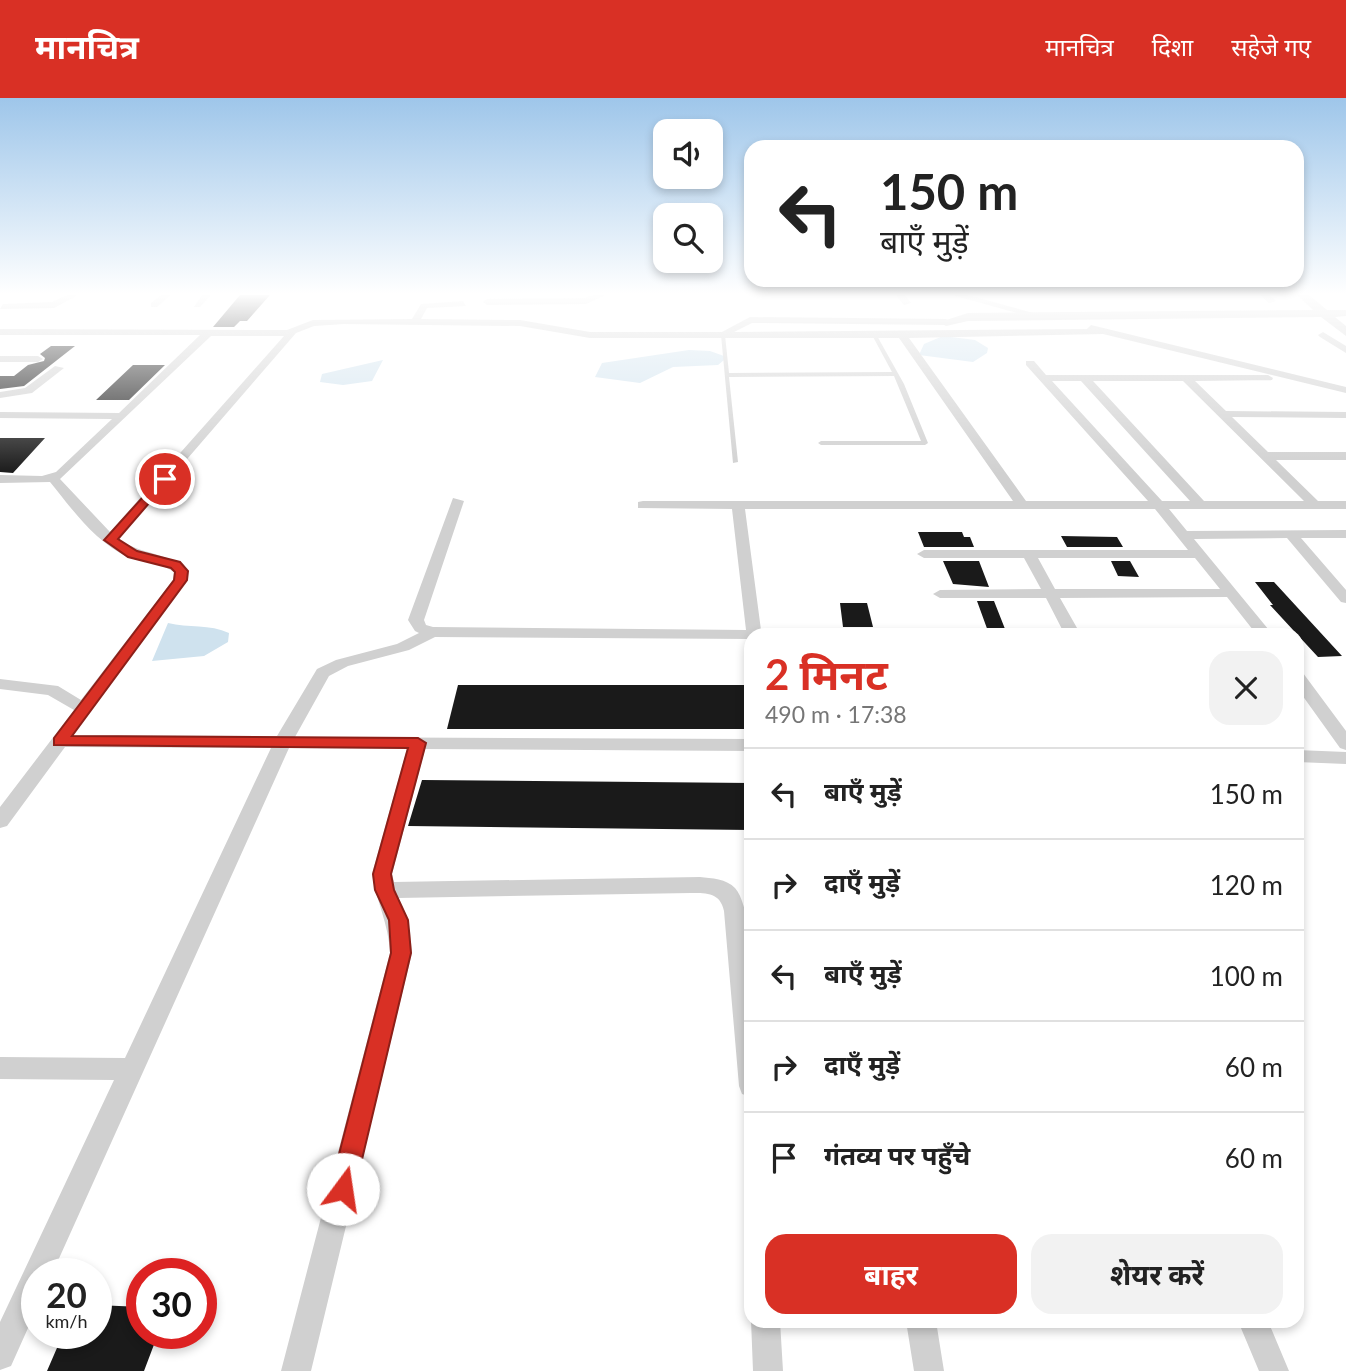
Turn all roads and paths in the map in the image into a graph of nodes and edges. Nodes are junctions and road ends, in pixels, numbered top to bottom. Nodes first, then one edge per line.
1 (185, 354) edge
2 (275, 354) edge
3 (725, 354) edge
4 (884, 354) edge
5 (916, 354) edge
6 (1199, 354) edge
7 (0, 359) edge
8 (38, 359) dead end
9 (1030, 363) dead end
10 (59, 368) dead end
11 (894, 373) junction
12 (728, 375) junction
13 (1044, 378) junction
14 (1084, 378) junction
15 (1186, 378) junction
16 (1296, 378) junction
17 (1346, 390) edge
18 (0, 395) edge
19 (1221, 414) junction
20 (0, 415) edge
21 (1346, 415) edge
22 (122, 416) junction
23 (821, 443) dead end
24 (1264, 456) junction
25 (1346, 456) edge
26 (735, 462) dead end
27 (53, 478) junction
28 (0, 479) edge
29 (458, 502) dead end
30 (1157, 504) junction
31 (1200, 504) junction
32 (1314, 504) junction
33 (643, 505) dead end
34 (738, 505) junction
35 (1022, 505) junction
36 (1346, 505) edge
37 (1346, 534) edge
38 (1291, 535) junction
39 (1183, 536) junction
40 (110, 540) junction
41 (1029, 554) junction
42 (1198, 554) junction
43 (924, 555) dead end
44 (1231, 593) junction
45 (940, 594) dead end
46 (1051, 595) junction
47 (1346, 599) edge
48 (753, 628) edge
49 (1069, 628) edge
50 (1259, 628) edge
51 (432, 632) junction
52 (744, 634) edge
53 (0, 684) edge
54 (1304, 697) edge
55 (84, 709) junction
56 (60, 741) junction
57 (283, 742) junction
58 (418, 743) junction
59 (1346, 744) edge
60 (744, 745) edge
61 (1304, 755) edge
62 (1346, 758) edge
63 (0, 821) edge
64 (384, 890) junction
65 (744, 1009) edge
66 (0, 1069) edge
67 (132, 1069) junction
68 (45, 1258) edge
69 (21, 1309) edge
70 (765, 1328) edge
71 (922, 1328) edge
72 (1257, 1328) edge
73 (0, 1354) edge
74 (296, 1371) edge
75 (768, 1371) edge
76 (929, 1371) edge
77 (1274, 1371) edge

1 - 22 street
2 - 40 street
3 - 12 lane
4 - 11 lane
5 - 35 street
6 - 16 street
7 - 8 street
9 - 13 street
10 - 18 street
11 - 12 lane
11 - 23 lane
12 - 26 lane
13 - 14 street
13 - 30 street
14 - 15 street
14 - 31 street
15 - 16 street
15 - 19 street
16 - 17 street
19 - 21 street
19 - 24 street
20 - 22 street
22 - 27 street
24 - 25 street
24 - 32 street
27 - 28 street
27 - 40 street
29 - 51 street
30 - 31 street
30 - 35 street
30 - 39 street
31 - 32 street
32 - 36 street
33 - 34 street
34 - 35 street
34 - 48 street
37 - 38 street
38 - 39 street
38 - 47 street
39 - 42 street
40 - 55 street
41 - 42 street
41 - 43 street
41 - 46 street
42 - 44 street
44 - 46 street
44 - 50 street
45 - 46 street
46 - 49 street
51 - 52 street
51 - 57 street
53 - 55 street
54 - 59 street
55 - 56 street
56 - 57 street
56 - 63 street
57 - 58 street
57 - 67 street
58 - 60 street
58 - 64 street
61 - 62 street
64 - 65 street
64 - 74 street
66 - 67 street
67 - 68 street
69 - 73 street
70 - 75 street
71 - 76 street
72 - 77 street

